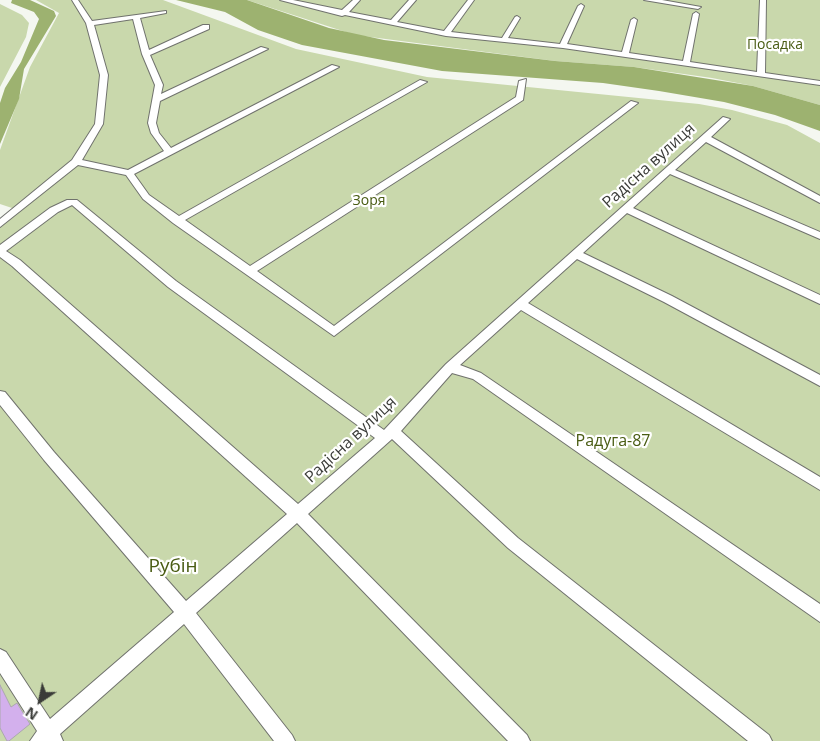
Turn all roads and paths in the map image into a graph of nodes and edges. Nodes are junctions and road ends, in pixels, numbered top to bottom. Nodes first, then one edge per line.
1 (75, 0) edge
2 (283, 0) edge
3 (357, 0) edge
4 (413, 0) edge
5 (471, 0) edge
6 (647, 0) edge
7 (763, 0) edge
8 (298, 2) edge
9 (581, 6) dead end
10 (164, 12) dead end
11 (342, 14) junction
12 (136, 16) junction
13 (516, 18) dead end
14 (634, 20) dead end
15 (90, 22) junction
16 (391, 24) junction
17 (206, 27) dead end
18 (446, 34) junction
19 (503, 41) junction
20 (563, 46) junction
21 (264, 49) dead end
22 (146, 54) junction
23 (625, 56) junction
24 (686, 65) junction
25 (335, 67) dead end
26 (761, 73) junction
27 (523, 80) dead end
28 (423, 82) dead end
29 (820, 83) edge
30 (157, 99) junction
31 (634, 103) dead end
32 (726, 119) dead end
33 (706, 138) junction
34 (170, 153) junction
35 (76, 162) junction
36 (670, 171) junction
37 (129, 173) junction
38 (820, 200) edge
39 (628, 210) junction
40 (177, 220) junction
41 (0, 224) edge
42 (820, 236) edge
43 (0, 251) edge
44 (578, 255) junction
45 (248, 272) junction
46 (820, 300) edge
47 (521, 304) junction
48 (450, 367) junction
49 (820, 381) edge
50 (0, 396) edge
51 (387, 433) junction
52 (820, 484) edge
53 (297, 513) junction
54 (185, 612) junction
55 (820, 614) edge
56 (0, 658) edge
57 (47, 738) edge
58 (286, 741) edge
59 (521, 741) edge
60 (762, 741) edge

1 - 15 street
2 - 8 street
3 - 11 street
4 - 16 street
5 - 18 street
6 - 24 street
7 - 26 street
8 - 11 street
9 - 20 street
10 - 12 street
11 - 16 street
12 - 15 street
12 - 22 street
13 - 19 street
14 - 23 street
15 - 35 street
16 - 18 street
17 - 22 street
18 - 19 street
19 - 20 street
20 - 23 street
21 - 30 street
22 - 30 street
23 - 24 street
24 - 26 street
25 - 34 street
26 - 29 street
27 - 45 street
28 - 40 street
30 - 34 street
31 - 45 street
32 - 33 street, Радісна вулиця
33 - 36 street, Радісна вулиця
33 - 38 street
34 - 37 street
35 - 37 street
35 - 41 street
36 - 39 street, Радісна вулиця
36 - 42 street
37 - 40 street
39 - 44 street, Радісна вулиця
39 - 46 street
40 - 45 street
43 - 51 street
43 - 53 street
44 - 47 street, Радісна вулиця
44 - 49 street
47 - 48 street, Радісна вулиця
47 - 52 street
48 - 51 street, Радісна вулиця
48 - 55 street
50 - 54 street
51 - 53 street, Радісна вулиця
51 - 60 street
53 - 54 street, Радісна вулиця
53 - 59 street
54 - 57 street, Радісна вулиця
54 - 58 street
56 - 57 street

